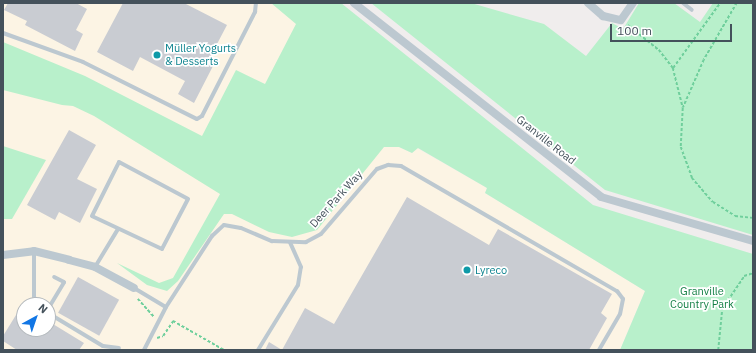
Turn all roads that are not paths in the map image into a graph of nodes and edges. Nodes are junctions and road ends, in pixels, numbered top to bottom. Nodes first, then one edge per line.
1 (256, 3) edge
2 (354, 3) edge
3 (588, 3) edge
4 (633, 3) edge
5 (683, 3) edge
6 (692, 10) dead end
7 (3, 33) edge
8 (118, 229) junction
9 (753, 241) edge
10 (290, 242) junction
11 (34, 251) junction
12 (3, 255) edge
13 (95, 267) junction
14 (54, 277) dead end
15 (134, 292) joint
16 (34, 297) edge
17 (55, 297) edge
18 (166, 307) junction
19 (56, 317) edge
20 (119, 348) dead end
21 (144, 350) edge
22 (258, 350) edge
23 (599, 350) edge

1 - 7 lane
2 - 9 street, Granville Road
3 - 4 street
5 - 6 lane
8 - 8 lane
8 - 13 lane
10 - 18 lane, Deer Park Way
10 - 22 lane
10 - 23 lane, Deer Park Way
11 - 12 street
11 - 13 street
11 - 16 lane
13 - 15 street
14 - 17 lane
15 - 18 lane
18 - 21 lane
19 - 20 lane

